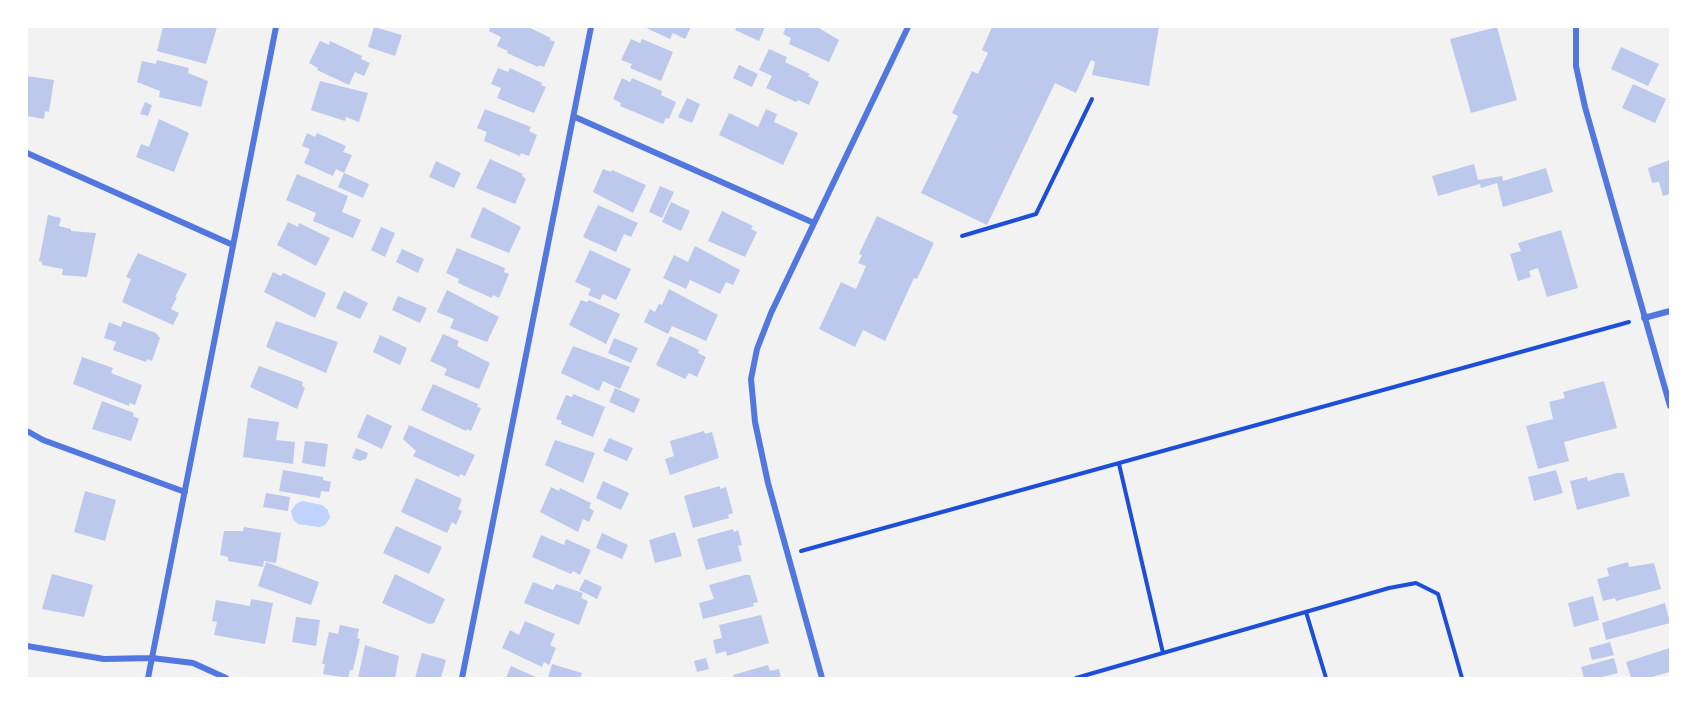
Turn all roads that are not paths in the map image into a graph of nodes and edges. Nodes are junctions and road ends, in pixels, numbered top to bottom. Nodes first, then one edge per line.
1 (276, 27) edge
2 (591, 27) edge
3 (908, 27) edge
4 (1576, 27) edge
5 (575, 117) junction
6 (27, 153) edge
7 (814, 223) junction
8 (233, 245) junction
9 (1670, 311) edge
10 (1644, 318) junction
11 (1670, 406) edge
12 (27, 431) edge
13 (185, 492) junction
14 (27, 646) edge
15 (152, 658) junction
16 (148, 678) edge
17 (226, 678) edge
18 (462, 678) edge
19 (822, 678) edge

1 - 8 street
2 - 5 street
3 - 7 street
4 - 10 street
5 - 7 street
5 - 18 street
6 - 8 street
7 - 19 street
8 - 13 street
9 - 10 street
10 - 11 street
12 - 13 street
13 - 15 street
14 - 15 street
15 - 16 street
15 - 17 street

